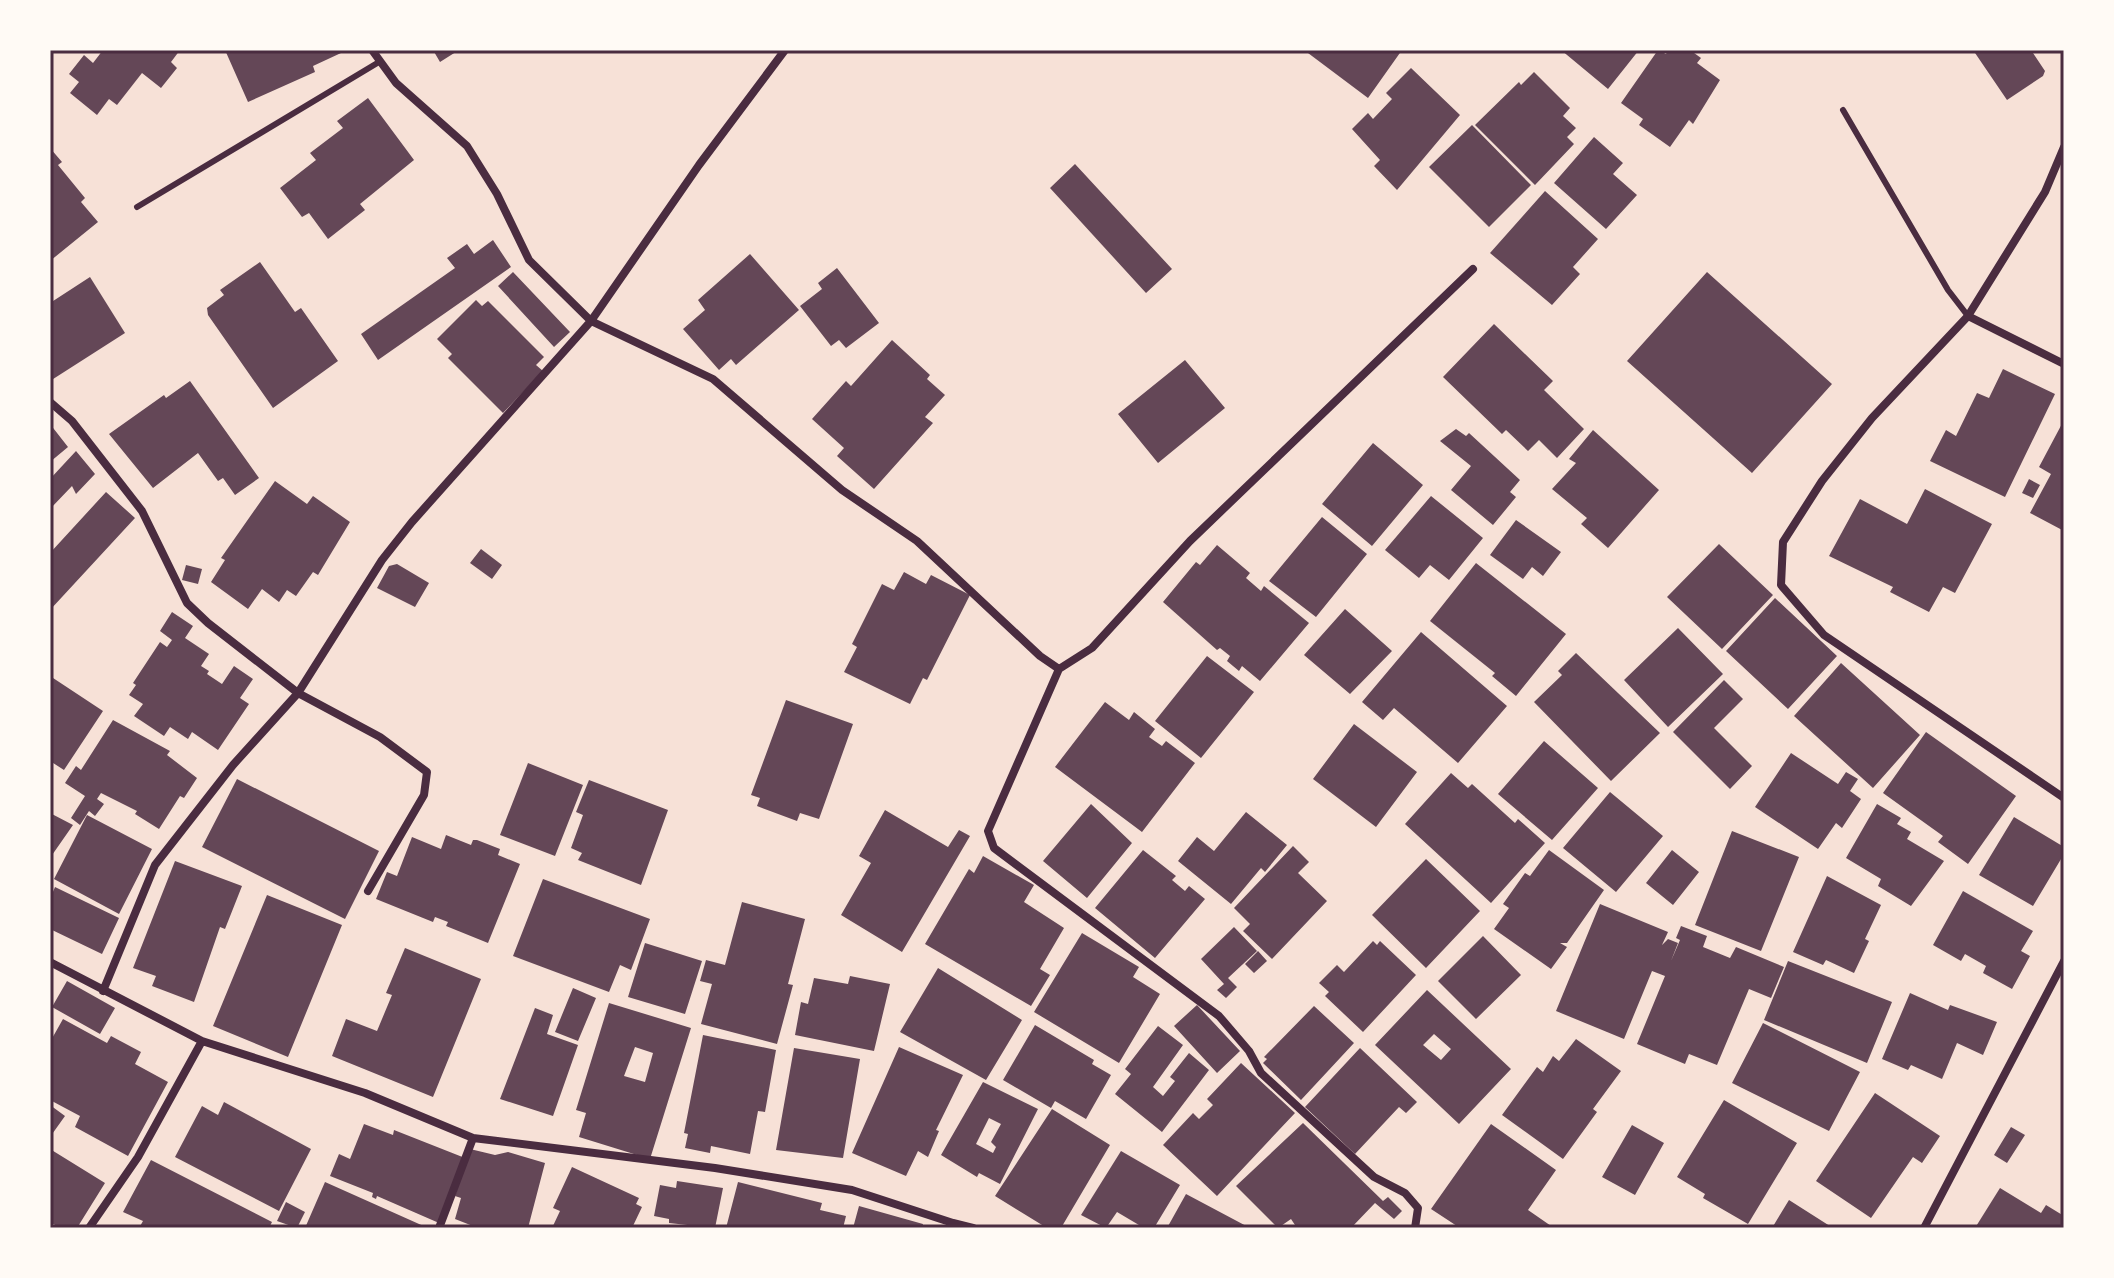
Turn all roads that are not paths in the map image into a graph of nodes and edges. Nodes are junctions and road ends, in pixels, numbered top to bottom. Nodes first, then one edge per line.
1 (372, 50) edge
2 (785, 50) edge
3 (379, 62) junction
4 (1843, 110) dead end
5 (2064, 147) edge
6 (137, 207) dead end
7 (1473, 269) dead end
8 (1968, 316) junction
9 (591, 321) junction
10 (2064, 364) edge
11 (50, 402) edge
12 (1059, 669) junction
13 (298, 693) junction
14 (2064, 798) edge
15 (368, 891) dead end
16 (2064, 961) edge
17 (50, 962) edge
18 (103, 991) junction
19 (202, 1041) junction
20 (473, 1138) junction
21 (952, 1226) edge
22 (89, 1228) edge
23 (439, 1228) edge
24 (973, 1228) edge
25 (1415, 1228) edge
26 (1924, 1228) edge

1 - 3 street
2 - 9 street
3 - 6 lane
3 - 9 street
4 - 8 lane
5 - 8 street
7 - 12 street
8 - 10 street
8 - 14 street
9 - 12 street
9 - 13 street
11 - 13 street
12 - 25 street
13 - 15 street
13 - 18 street
16 - 26 street
17 - 18 street
18 - 19 street
19 - 20 street
19 - 22 street
20 - 21 street
20 - 23 street
21 - 24 street

